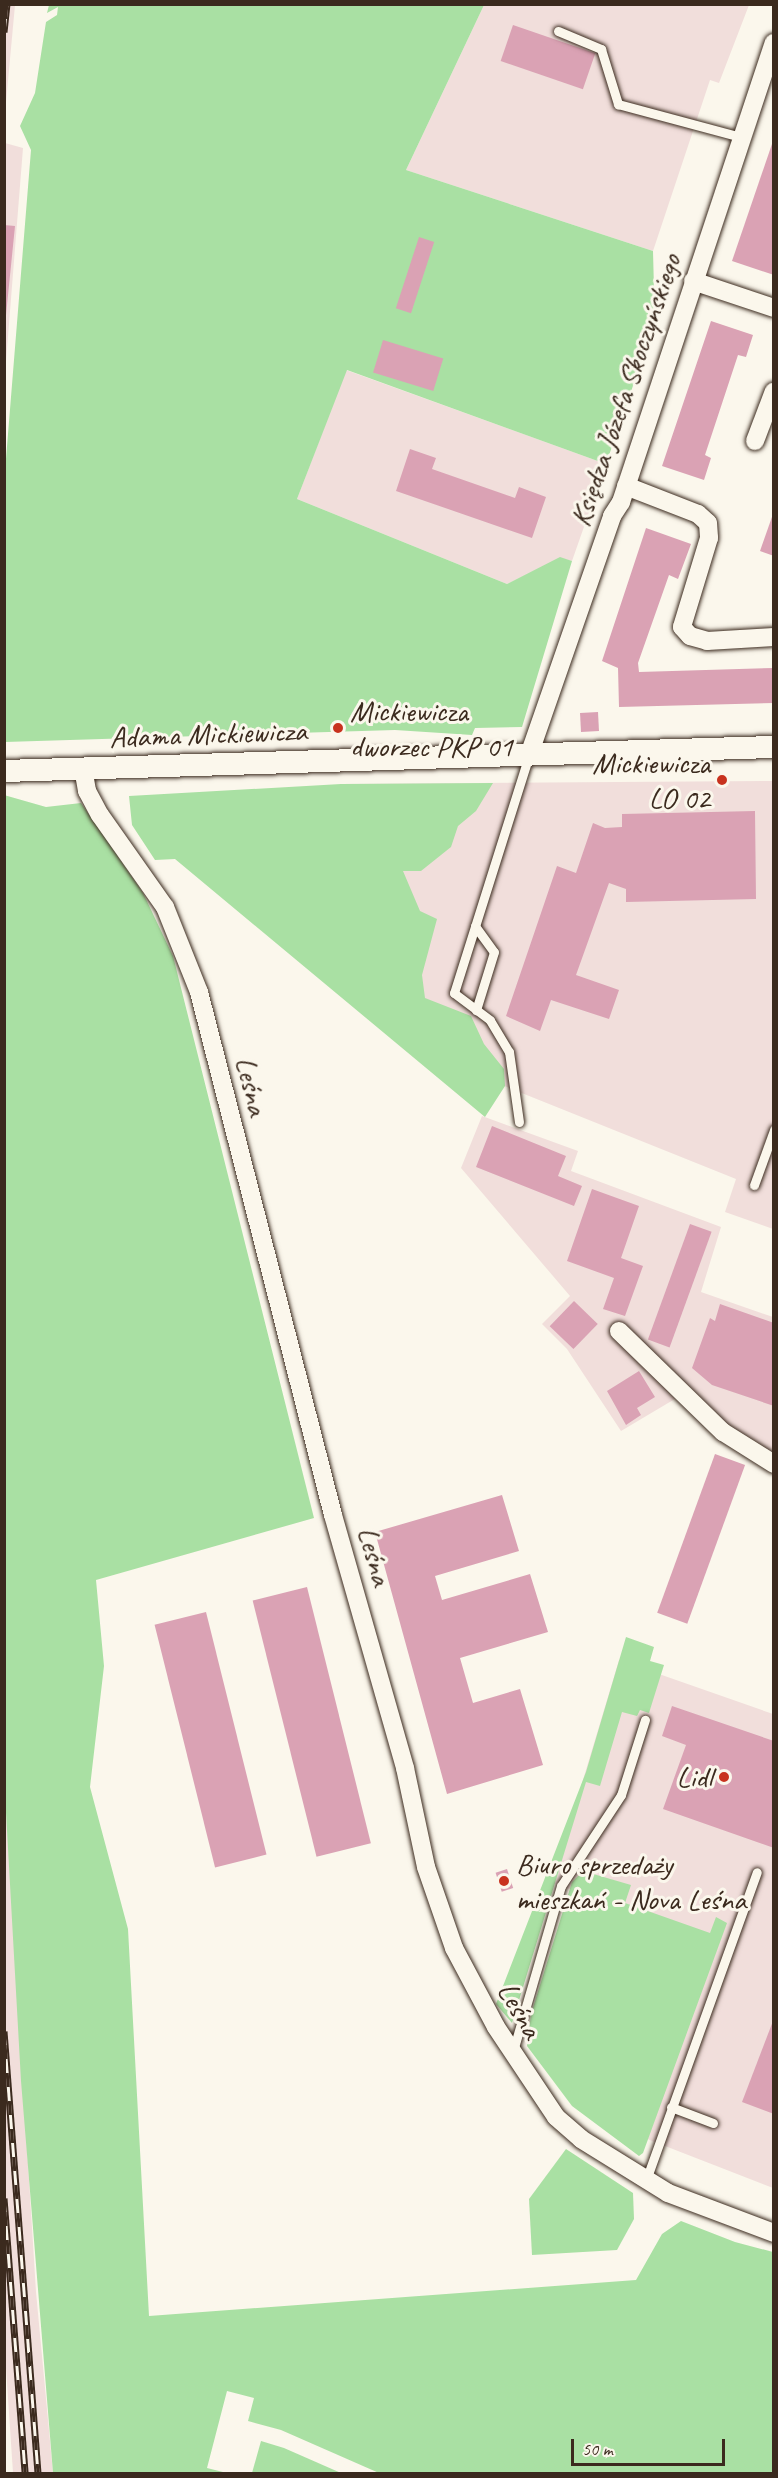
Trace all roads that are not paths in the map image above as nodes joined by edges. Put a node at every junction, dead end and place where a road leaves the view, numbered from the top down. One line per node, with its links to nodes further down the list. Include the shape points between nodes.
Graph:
1 (558, 31): 3 (lane, via 601,49 618,104)
2 (774, 43): 3 (street, Księdza Józefa Skoczyńskiego)
3 (741, 137): 4 (street, Księdza Józefa Skoczyńskiego)
4 (693, 281): 5 (street); 8 (street, Księdza Józefa Skoczyńskiego)
5 (774, 308)
6 (774, 391): 7 (street)
7 (755, 441)
8 (626, 486): 9 (street, via 698,514 708,523 709,538 682,627 690,636 707,641); 11 (street, Księdza Józefa Skoczyńskiego)
9 (774, 637)
10 (774, 747): 11 (street, Adama Mickiewicza)
11 (529, 755): 12 (street, Adama Mickiewicza); 14 (lane)
12 (83, 768): 13 (street, Adama Mickiewicza); 23 (street, Leśna, via 87,791 100,815 165,908 196,983 333,1515 405,1768 426,1867 454,1948)
13 (4, 771)
14 (475, 926): 15 (lane, via 494,952); 15 (lane, via 454,993)
15 (476, 1010): 16 (lane, via 490,1020 509,1052)
16 (519, 1122)
17 (774, 1130): 18 (lane)
18 (754, 1185)
19 (619, 1331): 20 (street, via 723,1432)
20 (774, 1464)
21 (645, 1720): 23 (lane, via 621,1795 561,1887)
22 (757, 1872): 24 (lane)
23 (512, 2053): 26 (street, Leśna, via 556,2117 581,2139)
24 (671, 2107): 25 (lane); 26 (lane)
25 (713, 2123)
26 (646, 2180): 27 (street, Leśna, via 683,2199)
27 (774, 2233)

